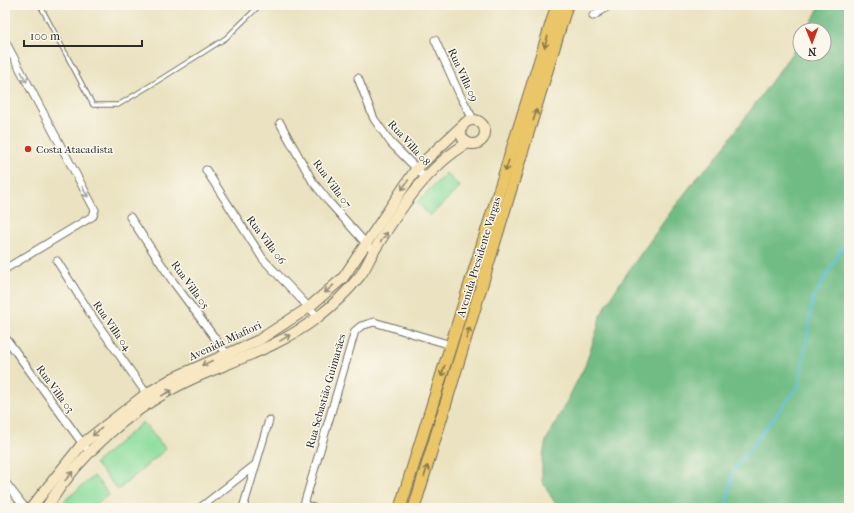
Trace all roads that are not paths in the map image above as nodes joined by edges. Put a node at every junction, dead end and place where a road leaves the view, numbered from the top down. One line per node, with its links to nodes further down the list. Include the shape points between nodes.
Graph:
1 (40, 5): 2 (lane, via 93,105 118,105 226,38)
2 (260, 5)
3 (557, 5): 17 (main road, Avenida Presidente Vargas, one-way to 17)
4 (567, 5): 19 (main road, Avenida Presidente Vargas, one-way to 4)
5 (610, 5): 6 (street)
6 (593, 16)
7 (435, 40): 10 (street, Rua Villa 09)
8 (5, 41): 22 (street, one-way to 22, via 95,210 93,216)
9 (358, 78): 14 (street, Rua Villa 08, via 374,119 391,143)
10 (473, 119): 12 (street); 13 (street, via 482,123 485,132 481,140)
11 (280, 123): 20 (street, Rua Villa 07, via 314,182)
12 (461, 127): 13 (street, via 461,136); 14 (street, Avenida Miafiori)
13 (468, 143): 16 (street, Avenida Miafiori, via 453,151)
14 (416, 169): 16 (street, Rua Villa 08); 20 (street, Avenida Miafiori, one-way to 20, via 374,230)
15 (206, 170): 23 (street, Rua Villa 06, via 263,258)
16 (426, 178): 20 (street, Avenida Miafiori, one-way to 16)
17 (492, 215): 19 (main road); 26 (main road, Avenida Presidente Vargas)
18 (130, 217): 27 (street, Rua Villa 05, via 174,283)
19 (503, 218): 43 (main road, Avenida Presidente Vargas, one-way to 19)
20 (370, 248): 23 (street, Avenida Miafiori, one-way to 23, via 343,278); 24 (street, Avenida Miafiori, via 360,277)
21 (57, 261): 29 (street, Rua Villa 04)
22 (5, 269)
23 (308, 308): 24 (street, Rua Villa 06); 27 (street, Avenida Miafiori, via 259,340)
24 (318, 317): 28 (street, Avenida Miafiori, one-way to 24, via 284,339)
25 (5, 337): 31 (street, Rua Villa 03)
26 (451, 345): 35 (street, Rua Sebastião Guimarães, via 374,322 355,331); 42 (main road, Avenida Presidente Vargas, one-way to 42)
27 (227, 353): 28 (street, Rua Villa 05); 29 (street, Avenida Miafiori, one-way to 29, via 175,377)
28 (234, 363): 29 (street, Avenida Miafiori, one-way to 28)
29 (149, 397): 31 (street, Avenida Miafiori, one-way to 31); 32 (street, Avenida Miafiori)
30 (269, 420): 33 (street)
31 (82, 444): 32 (street, Rua Villa 03); 37 (street, Avenida Miafiori)
32 (90, 452): 38 (street, Avenida Miafiori, one-way to 32)
33 (256, 465): 39 (street); 40 (street)
34 (5, 482): 36 (street)
35 (303, 506): 41 (street)
36 (25, 508)
37 (31, 508)
38 (46, 508)
39 (200, 508)
40 (243, 508)
41 (314, 508)
42 (400, 508)
43 (414, 508)

